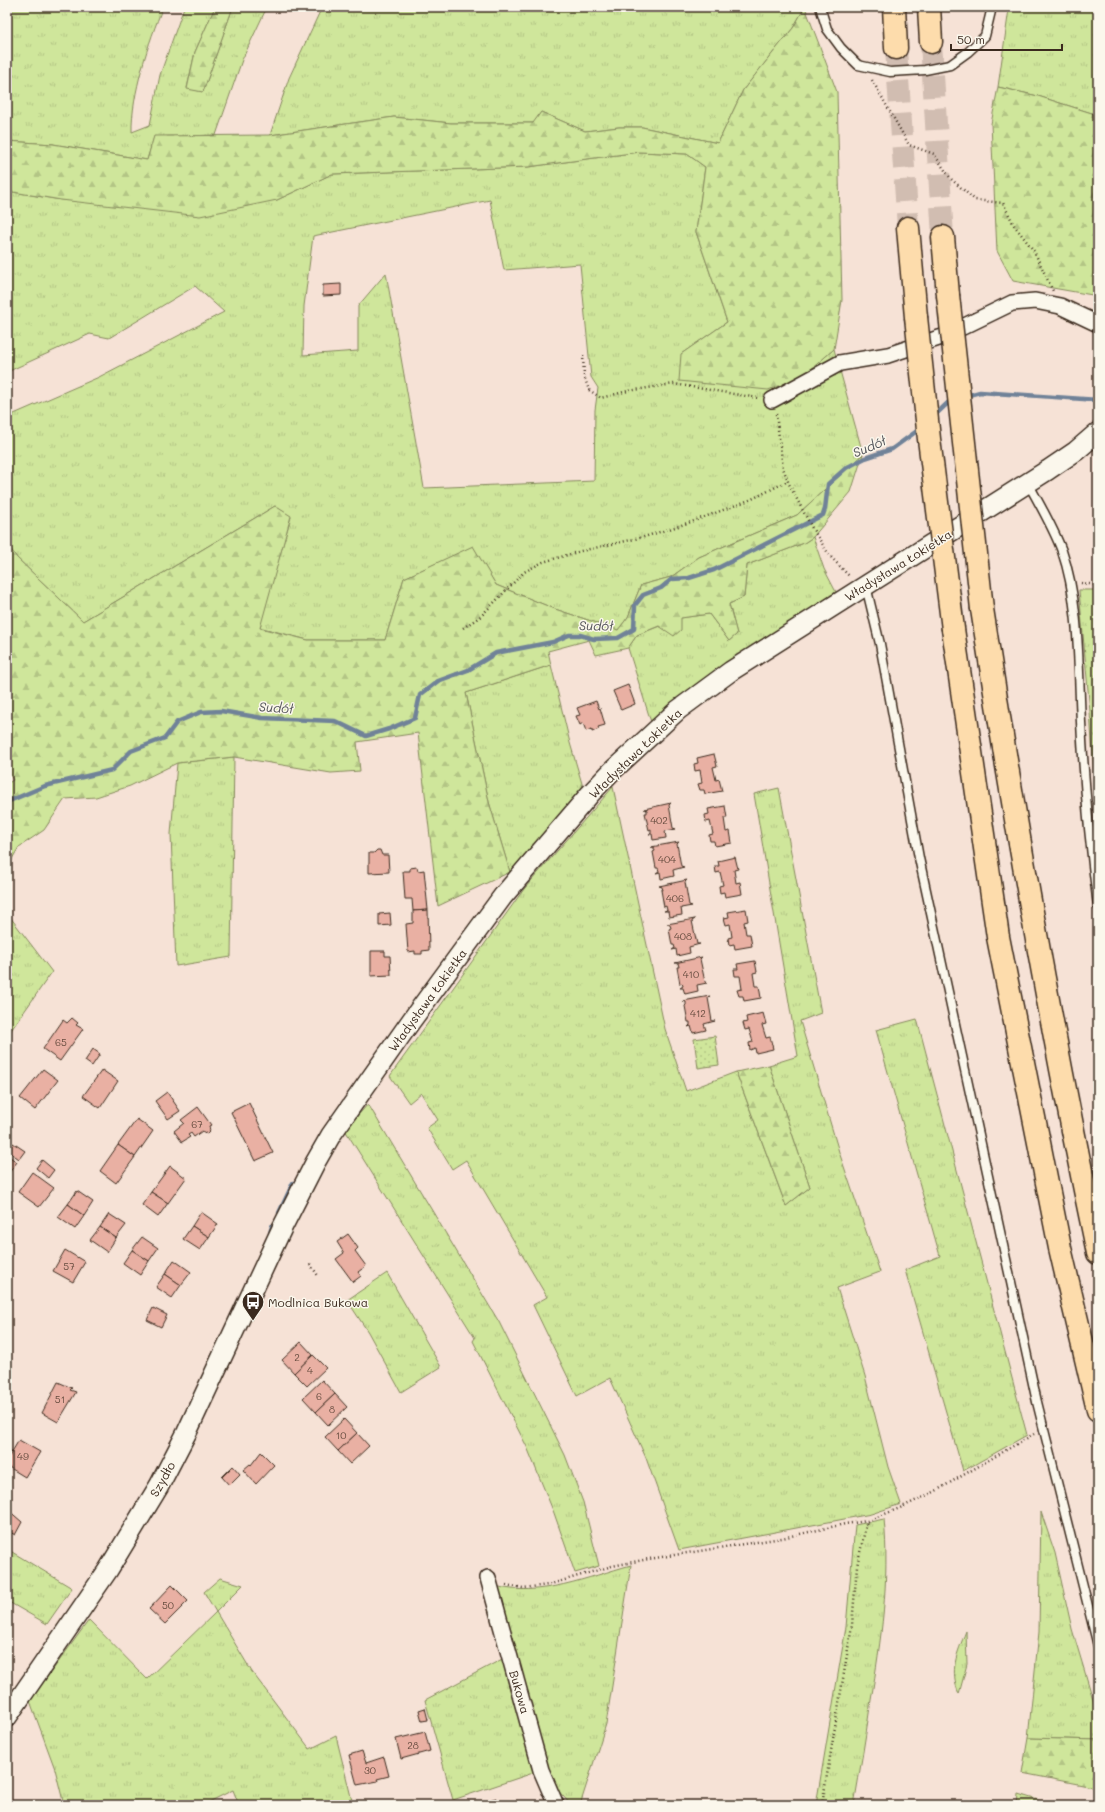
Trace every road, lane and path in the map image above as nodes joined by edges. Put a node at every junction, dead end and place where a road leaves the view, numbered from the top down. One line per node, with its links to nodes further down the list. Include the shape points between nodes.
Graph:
1 (820, 7): 7 (lane, via 827,29 841,48 858,65)
2 (894, 7): 6 (highway)
3 (929, 7): 5 (highway)
4 (992, 7): 7 (lane, via 984,36 968,52 950,64 925,70 890,72)
5 (931, 42)
6 (896, 48)
7 (866, 67): 10 (path, via 909,145 934,154 951,179 975,200 1003,203 1014,224 1034,251)
8 (908, 228): 26 (highway, bridge, via 930,454 998,937 1060,1248)
9 (943, 237): 23 (highway, bridge, via 982,609 1033,922)
10 (1060, 306): 11 (street); 13 (street, via 1035,301 1012,303 942,337 888,354 840,363)
11 (1098, 324)
12 (583, 355): 13 (path, via 584,376 589,390 601,398 674,384)
13 (772, 400): 15 (path, via 778,420 783,468)
14 (1098, 432): 16 (street, Władysława Łokietka, via 1076,451)
15 (788, 481): 19 (path, via 830,556); 20 (path, via 752,499 694,521 644,537 581,550 543,562 524,572 481,616)
16 (1028, 483): 17 (lane, via 1062,551); 19 (street, Władysława Łokietka)
17 (1069, 582): 18 (path); 21 (lane, via 1076,620 1089,838)
18 (1098, 585)
19 (863, 587): 22 (street, Władysława Łokietka, via 731,671 678,710 590,794 503,896 402,1034 331,1135); 27 (lane, via 880,644 919,858 1032,1379)
20 (463, 628)
21 (1098, 906)
22 (285, 1223): 31 (street, Szydło, via 159,1486 108,1570)
23 (1098, 1253)
24 (310, 1264): 25 (path)
25 (319, 1277)
26 (1098, 1410)
27 (1045, 1428): 28 (path, via 934,1492); 30 (lane)
28 (867, 1521): 29 (path, via 612,1566 548,1585 523,1588 508,1586); 33 (path, via 857,1566 852,1625)
29 (488, 1578): 32 (street, Bukowa, via 541,1770)
30 (1098, 1646)
31 (7, 1717)
32 (556, 1805)
33 (822, 1805)

